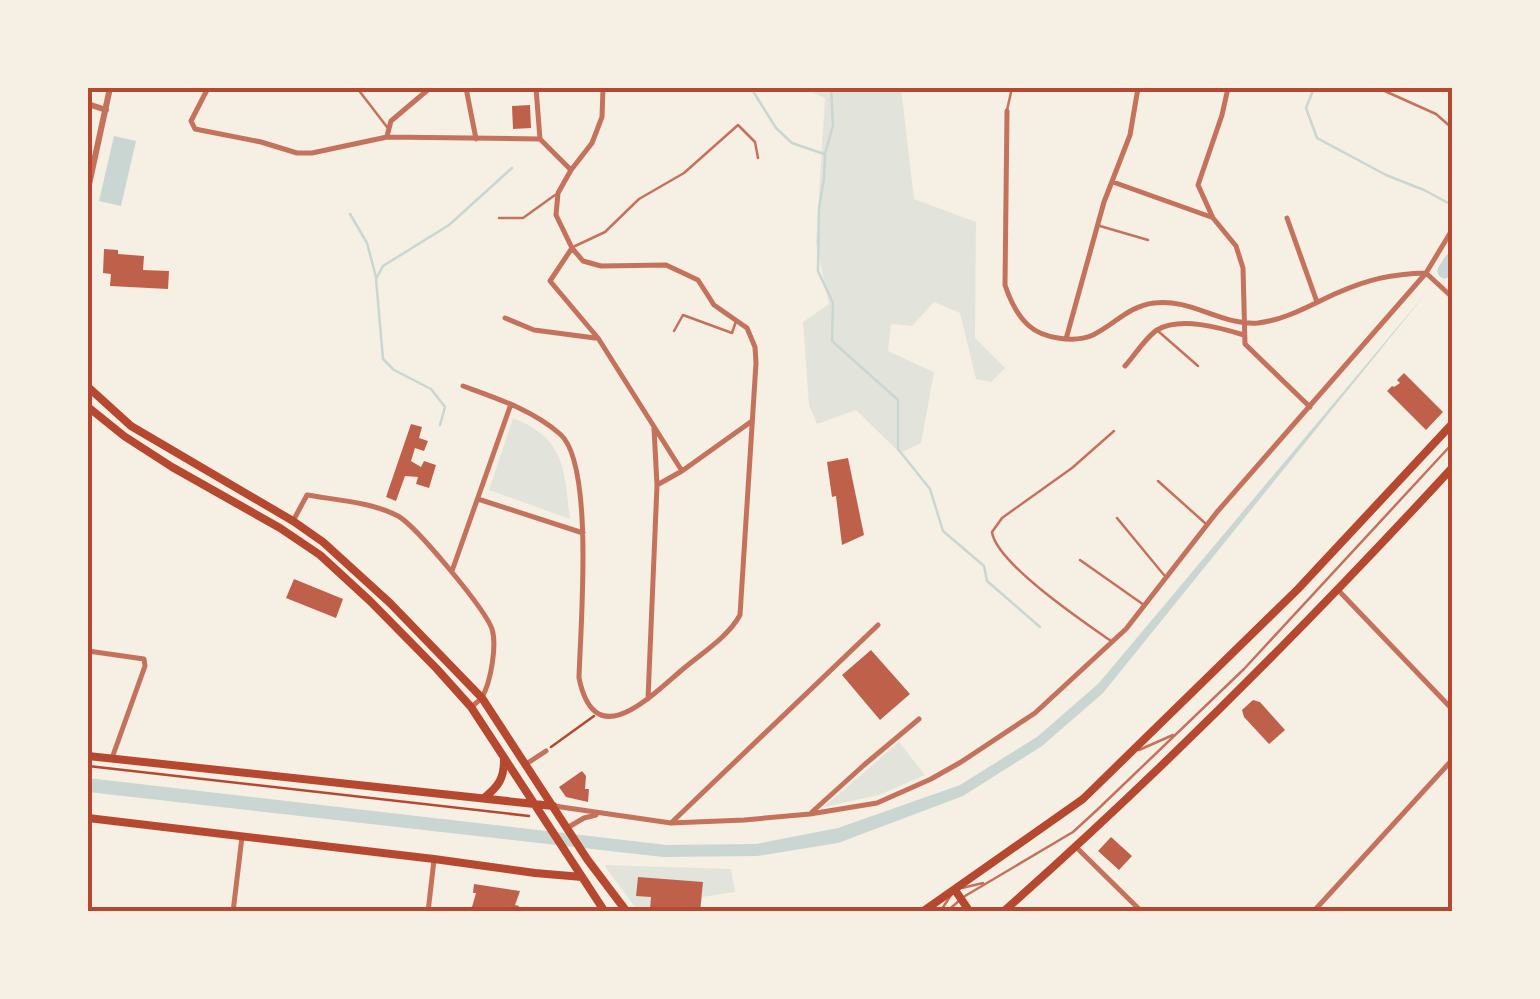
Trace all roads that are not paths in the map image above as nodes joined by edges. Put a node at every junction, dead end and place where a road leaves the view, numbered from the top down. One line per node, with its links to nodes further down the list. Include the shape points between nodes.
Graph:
1 (110, 88): 13 (street)
2 (208, 88): 17 (street, via 191,121 199,131 296,153)
3 (357, 88): 15 (lane)
4 (430, 88): 15 (street)
5 (466, 88): 19 (street)
6 (536, 88): 18 (street)
7 (603, 88): 21 (street, via 602,117)
8 (1012, 88): 14 (lane)
9 (1138, 88): 22 (street)
10 (1228, 88): 26 (street, via 1197,184)
11 (1378, 88): 16 (lane)
12 (88, 104): 13 (street)
13 (106, 110): 23 (street)
14 (1007, 110): 42 (street, via 1005,286 1029,326)
15 (388, 128): 17 (street)
16 (1452, 128)
17 (387, 137): 19 (street)
18 (540, 139): 19 (street); 21 (street)
19 (476, 140)
20 (758, 158): 31 (lane, via 756,142 738,125 605,232)
21 (572, 170): 24 (street)
22 (1112, 181): 26 (street); 28 (street)
23 (88, 189)
24 (558, 193): 25 (lane, via 524,218); 31 (street, via 556,215)
25 (499, 218)
26 (1214, 218): 37 (street, via 1243,268)
27 (1288, 218): 34 (street)
28 (1098, 226): 30 (lane); 42 (street)
29 (1452, 230): 32 (street)
30 (1148, 240)
31 (572, 248): 36 (street, via 583,261 601,266 681,270 698,280 714,306); 41 (street, via 550,281)
32 (1426, 274): 33 (street); 34 (street, via 1391,274); 49 (street)
33 (1452, 297)
34 (1317, 302): 37 (street, via 1275,320)
35 (505, 318): 41 (street, via 534,330)
36 (737, 319): 39 (lane, via 732,334 683,315); 50 (street, via 754,347)
37 (1243, 324): 40 (street); 42 (street, via 1177,302 1151,303 1090,337)
38 (1157, 330): 40 (street, via 1196,323); 43 (street); 44 (lane)
39 (674, 331)
40 (1244, 335): 49 (street, via 1249,349)
41 (598, 338): 52 (street)
42 (1066, 339)
43 (1125, 366)
44 (1198, 366)
45 (463, 386): 47 (street)
46 (88, 387): 61 (main road, via 131,426)
47 (511, 404): 59 (street); 63 (street, via 567,442)
48 (88, 407): 74 (main road, via 320,555)
49 (1310, 407): 62 (street)
50 (752, 421): 56 (street); 73 (street, via 740,615)
51 (1452, 424): 79 (main road, via 1298,589)
52 (654, 428): 56 (street); 58 (street)
53 (1114, 431): 70 (lane, via 992,532 1018,568)
54 (1452, 444): 77 (lane, via 1244,669)
55 (1452, 468): 67 (main road)
56 (682, 470): 58 (street)
57 (1158, 481): 62 (lane)
58 (658, 485): 73 (street)
59 (478, 498): 63 (street); 65 (street)
60 (1118, 518): 66 (lane)
61 (293, 521): 65 (street, via 307,495 376,508 413,527); 72 (main road, via 390,603)
62 (1207, 524): 66 (street)
63 (583, 533): 73 (street, via 582,696 607,717 624,715)
64 (1080, 560): 68 (lane)
65 (452, 573): 72 (street, via 491,625 495,644)
66 (1166, 577): 68 (street)
67 (1339, 590): 75 (street); 92 (main road)
68 (1144, 605): 70 (street)
69 (878, 625): 93 (street)
70 (1112, 642): 90 (street, via 1035,713 961,762 877,802)
71 (88, 651): 82 (street, via 144,659)
72 (482, 698): 74 (street); 84 (main road)
73 (648, 699)
74 (471, 707): 80 (main road)
75 (1452, 709)
76 (919, 719): 90 (street)
77 (1174, 734): 79 (lane); 88 (lane)
78 (546, 751): 84 (street)
79 (1128, 754): 100 (main road, via 1083,799)
80 (504, 755): 85 (main road, via 498,787); 86 (main road)
81 (88, 756): 82 (main road)
82 (112, 758): 85 (main road)
83 (1452, 760): 111 (street)
84 (526, 764): 87 (main road)
85 (483, 799): 86 (main road)
86 (536, 806): 87 (main road); 98 (main road)
87 (552, 806): 89 (street); 94 (main road)
88 (1097, 810): 92 (lane); 99 (lane)
89 (599, 814): 93 (street); 94 (street)
90 (810, 814): 93 (street)
91 (88, 818): 95 (main road)
92 (1106, 820): 96 (main road)
93 (671, 823)
94 (569, 830): 105 (main road)
95 (242, 837): 97 (main road); 102 (street)
96 (1076, 847): 109 (main road); 110 (street)
97 (434, 859): 98 (main road); 103 (street)
98 (582, 877): 104 (main road)
99 (989, 882): 100 (lane); 101 (lane)
100 (955, 890): 101 (main road); 106 (main road); 107 (lane)
101 (963, 898): 107 (lane); 108 (main road)
102 (233, 912)
103 (428, 912)
104 (605, 912)
105 (627, 912)
106 (922, 912)
107 (943, 912)
108 (970, 912)
109 (1003, 912)
110 (1142, 912)
111 (1313, 912)

